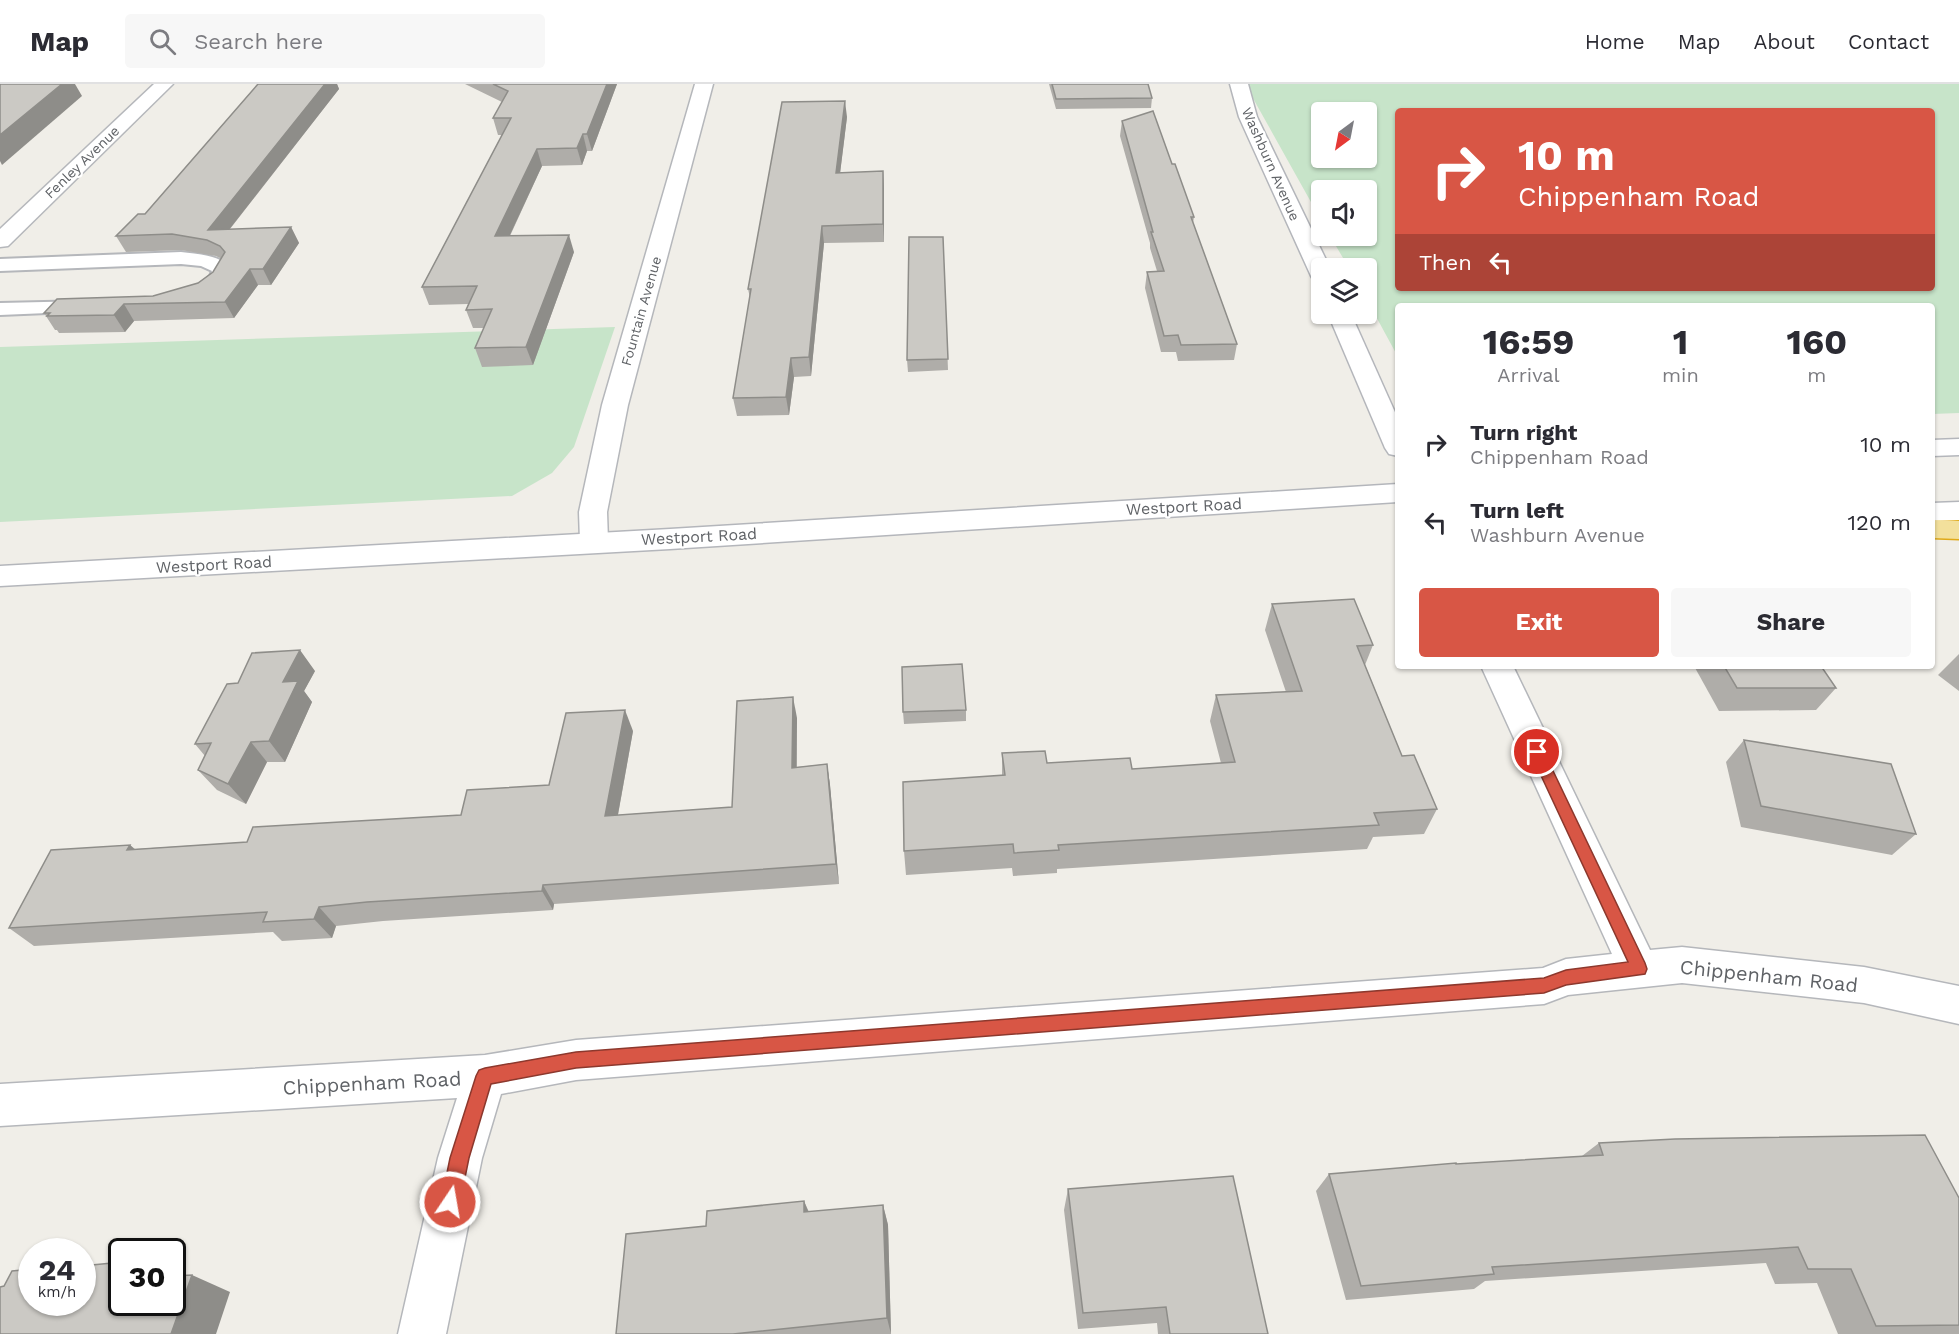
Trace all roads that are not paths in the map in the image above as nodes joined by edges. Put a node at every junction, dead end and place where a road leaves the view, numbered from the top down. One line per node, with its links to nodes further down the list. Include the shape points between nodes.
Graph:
1 (164, 84): 4 (street, Fenley Avenue)
2 (704, 84): 19 (street, Fountain Avenue, via 615,405 593,512)
3 (1239, 84): 5 (street, Washburn Avenue, via 1248,117)
4 (0, 241)
5 (1314, 258)
6 (0, 265): 7 (lane, via 181,258 206,261 222,269 219,279)
7 (188, 297)
8 (102, 307): 9 (lane)
9 (0, 309)
10 (1343, 324): 11 (street)
11 (1395, 441)
12 (1959, 447): 13 (street)
13 (1935, 448)
14 (1395, 493): 19 (street, Westport Road)
15 (1959, 511): 16 (street)
16 (1935, 512)
17 (1935, 529): 18 (highway)
18 (1959, 530)
19 (594, 541): 20 (street, Westport Road)
20 (0, 576)
21 (1498, 669): 22 (street)
22 (1639, 969): 23 (street, Chippenham Road, via 1682,965 1853,984); 24 (street, Chippenham Road, via 1566,977 1544,986 576,1060)
23 (1959, 1005)
24 (485, 1076): 25 (street, Chippenham Road); 26 (street, via 459,1158)
25 (0, 1105)
26 (422, 1334)

